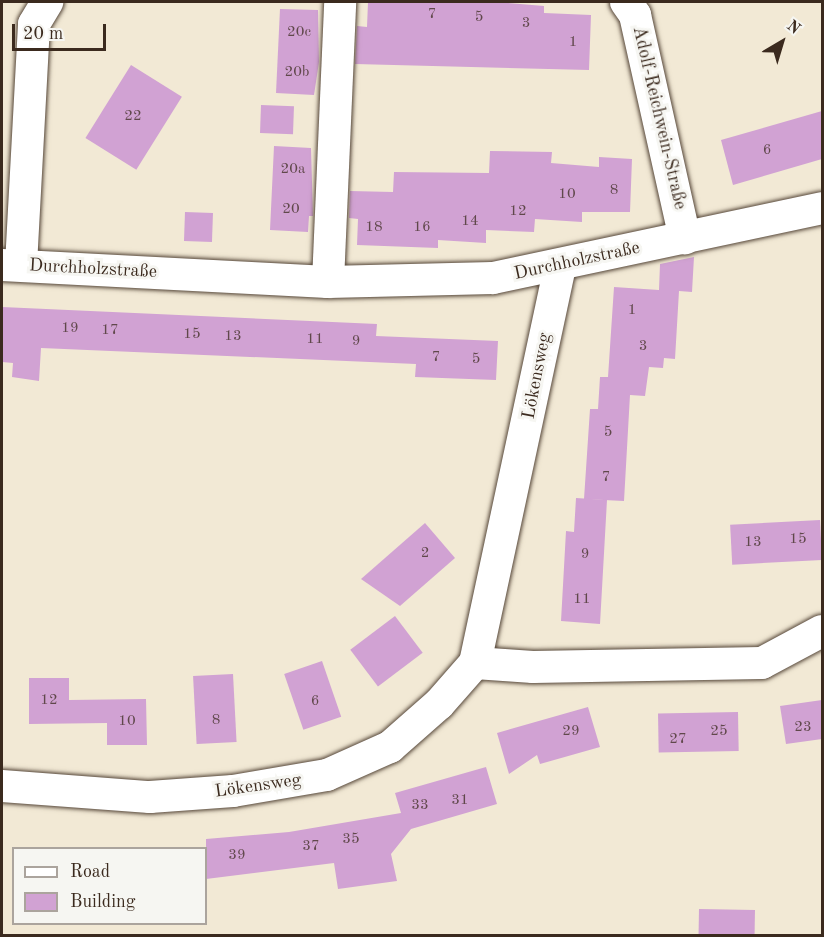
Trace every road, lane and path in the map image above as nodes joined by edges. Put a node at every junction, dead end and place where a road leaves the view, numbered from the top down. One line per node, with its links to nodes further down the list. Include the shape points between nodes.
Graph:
1 (47, 2): 6 (street, via 34,24)
2 (340, 2): 8 (street)
3 (626, 2): 5 (street, Adolf-Reichwein-Straße, via 635,15)
4 (822, 208): 5 (street, Durchholzstraße)
5 (686, 238): 7 (street, Durchholzstraße)
6 (11, 265): 8 (street, Durchholzstraße)
7 (560, 265): 8 (street, Durchholzstraße, via 493,278); 10 (street, Lökensweg, via 500,561)
8 (327, 282)
9 (822, 632): 10 (street, via 762,663 533,667)
10 (475, 663): 11 (street, Lökensweg, via 439,704 390,747 327,775 233,791 150,797)
11 (2, 786)

